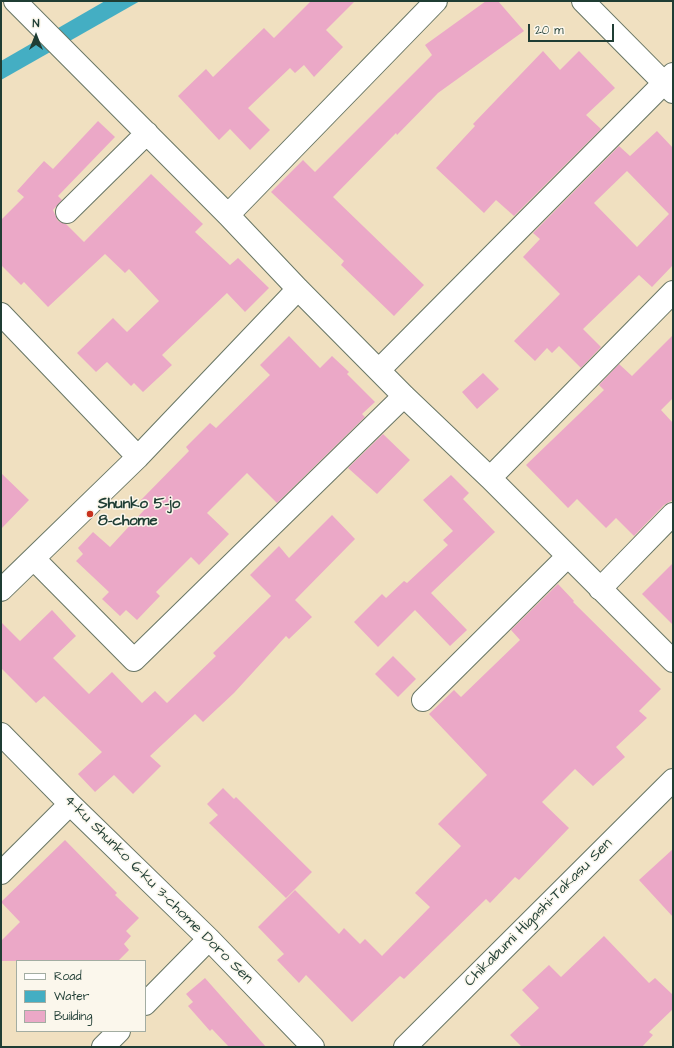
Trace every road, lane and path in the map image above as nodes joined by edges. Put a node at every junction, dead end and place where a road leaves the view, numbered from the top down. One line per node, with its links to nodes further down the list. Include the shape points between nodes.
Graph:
1 (15, 1): 5 (street)
2 (436, 1): 7 (street)
3 (583, 1): 4 (street)
4 (670, 83): 11 (street)
5 (147, 133): 6 (street); 7 (street)
6 (67, 212)
7 (228, 215): 8 (street)
8 (298, 289): 11 (street); 13 (street)
9 (673, 292): 14 (street)
10 (1, 314): 13 (street)
11 (379, 370): 12 (street)
12 (404, 396): 14 (street); 17 (street, via 134,660)
13 (138, 457): 17 (street)
14 (490, 478): 16 (street)
15 (673, 514): 18 (street)
16 (568, 556): 18 (street); 21 (street)
17 (34, 559): 19 (street)
18 (600, 589): 20 (street)
19 (1, 590)
20 (673, 661)
21 (423, 700)
22 (1, 734): 24 (street, 4-ku Shunko 6-ku 3-chome Doro Sen)
23 (673, 780): 31 (street, Chikabumi Higashi-Takasu Sen)
24 (70, 804): 25 (street); 26 (street, 4-ku Shunko 6-ku 3-chome Doro Sen)
25 (1, 873)
26 (210, 939): 27 (street); 30 (street, 4-ku Shunko 6-ku 3-chome Doro Sen)
27 (146, 1003)
28 (118, 1032): 29 (street)
29 (103, 1047)
30 (314, 1047)
31 (405, 1047)

